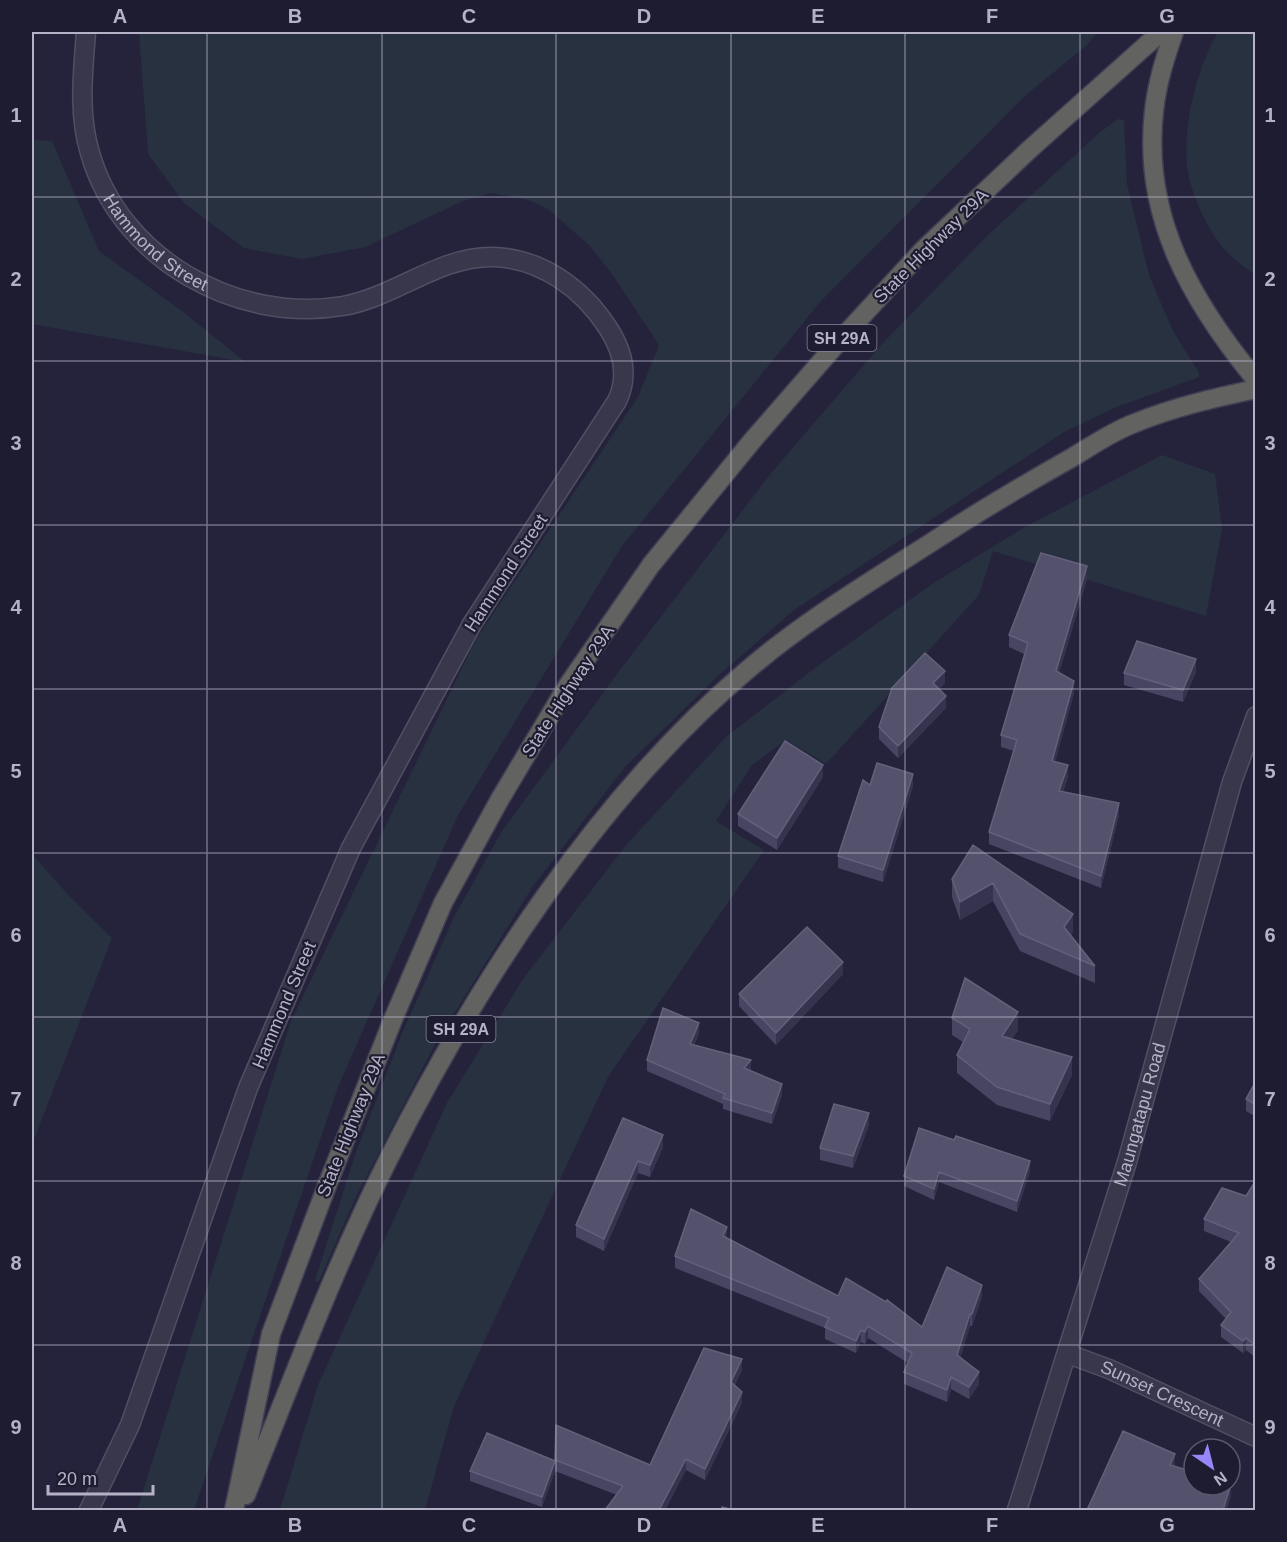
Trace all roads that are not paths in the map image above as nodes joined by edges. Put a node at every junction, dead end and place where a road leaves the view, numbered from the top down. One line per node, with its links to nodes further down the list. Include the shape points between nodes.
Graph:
1 (86, 32): 9 (street, Hammond Street, via 84,122 95,171 121,217 156,254 180,272 239,299 291,309 321,309 373,298 453,264 484,258 518,260 551,273 596,309 622,356 624,380 617,401 472,624 351,848 248,1088 130,1425)
2 (1161, 32): 10 (highway, State Highway 29A / SH 29A, via 923,250 840,340 651,565 568,685 443,903 390,1028 272,1334)
3 (1174, 32): 4 (highway, via 1154,112 1155,181 1162,215 1172,249 1197,299)
4 (1256, 380)
5 (1256, 389): 11 (highway, SH 29A, via 1198,401 1130,424 994,502 802,626 687,725 624,794 556,882 492,976 389,1157 332,1284)
6 (1256, 716): 7 (street, Maungatapu Road, via 1232,782 1127,1162)
7 (1068, 1354): 8 (street, Sunset Crescent); 12 (street, Maungatapu Road)
8 (1256, 1437)
9 (89, 1510)
10 (234, 1510)
11 (240, 1510)
12 (1017, 1510)

